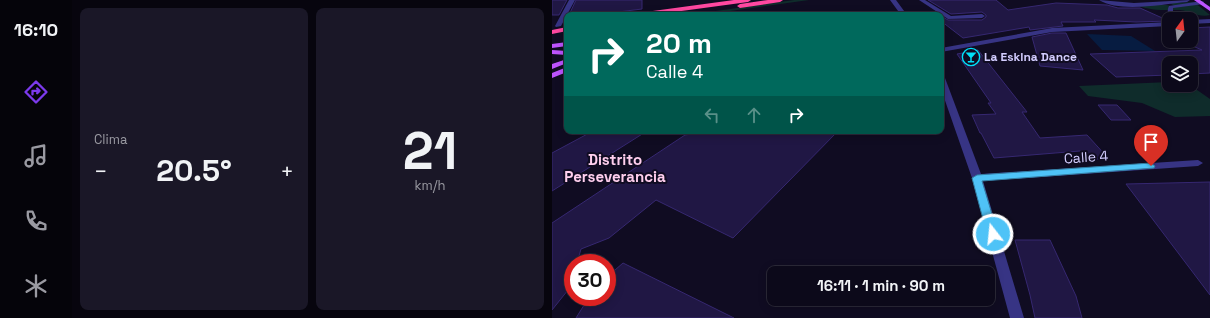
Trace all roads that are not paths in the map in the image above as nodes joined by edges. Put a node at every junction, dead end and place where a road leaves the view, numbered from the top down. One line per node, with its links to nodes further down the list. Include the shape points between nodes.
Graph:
1 (572, 0): 11 (street)
2 (748, 0): 12 (highway)
3 (780, 0): 13 (highway)
4 (893, 0): 14 (street)
5 (922, 0): 15 (street)
6 (1102, 0): 7 (street, via 1139,4)
7 (1187, 0)
8 (1199, 2): 9 (main road); 16 (street, via 1171,7)
9 (1209, 7)
10 (564, 12): 23 (street)
11 (564, 12)
12 (660, 12)
13 (694, 12)
14 (902, 12)
15 (941, 12)
16 (1170, 12)
17 (944, 14): 18 (street, via 950,18)
18 (982, 16)
19 (1162, 21): 27 (street, via 1052,30)
20 (1210, 21): 21 (street)
21 (1198, 22)
22 (564, 26): 23 (highway)
23 (554, 28): 24 (highway)
24 (564, 29)
25 (564, 44): 26 (main road)
26 (552, 46)
27 (944, 49)
28 (552, 52): 29 (main road)
29 (564, 52)
30 (564, 62): 31 (main road)
31 (552, 67)
32 (564, 70): 33 (main road)
33 (552, 76)
34 (944, 86): 36 (street)
35 (1198, 163): 36 (street, Calle 4)
36 (977, 178): 37 (street)
37 (1017, 318)

